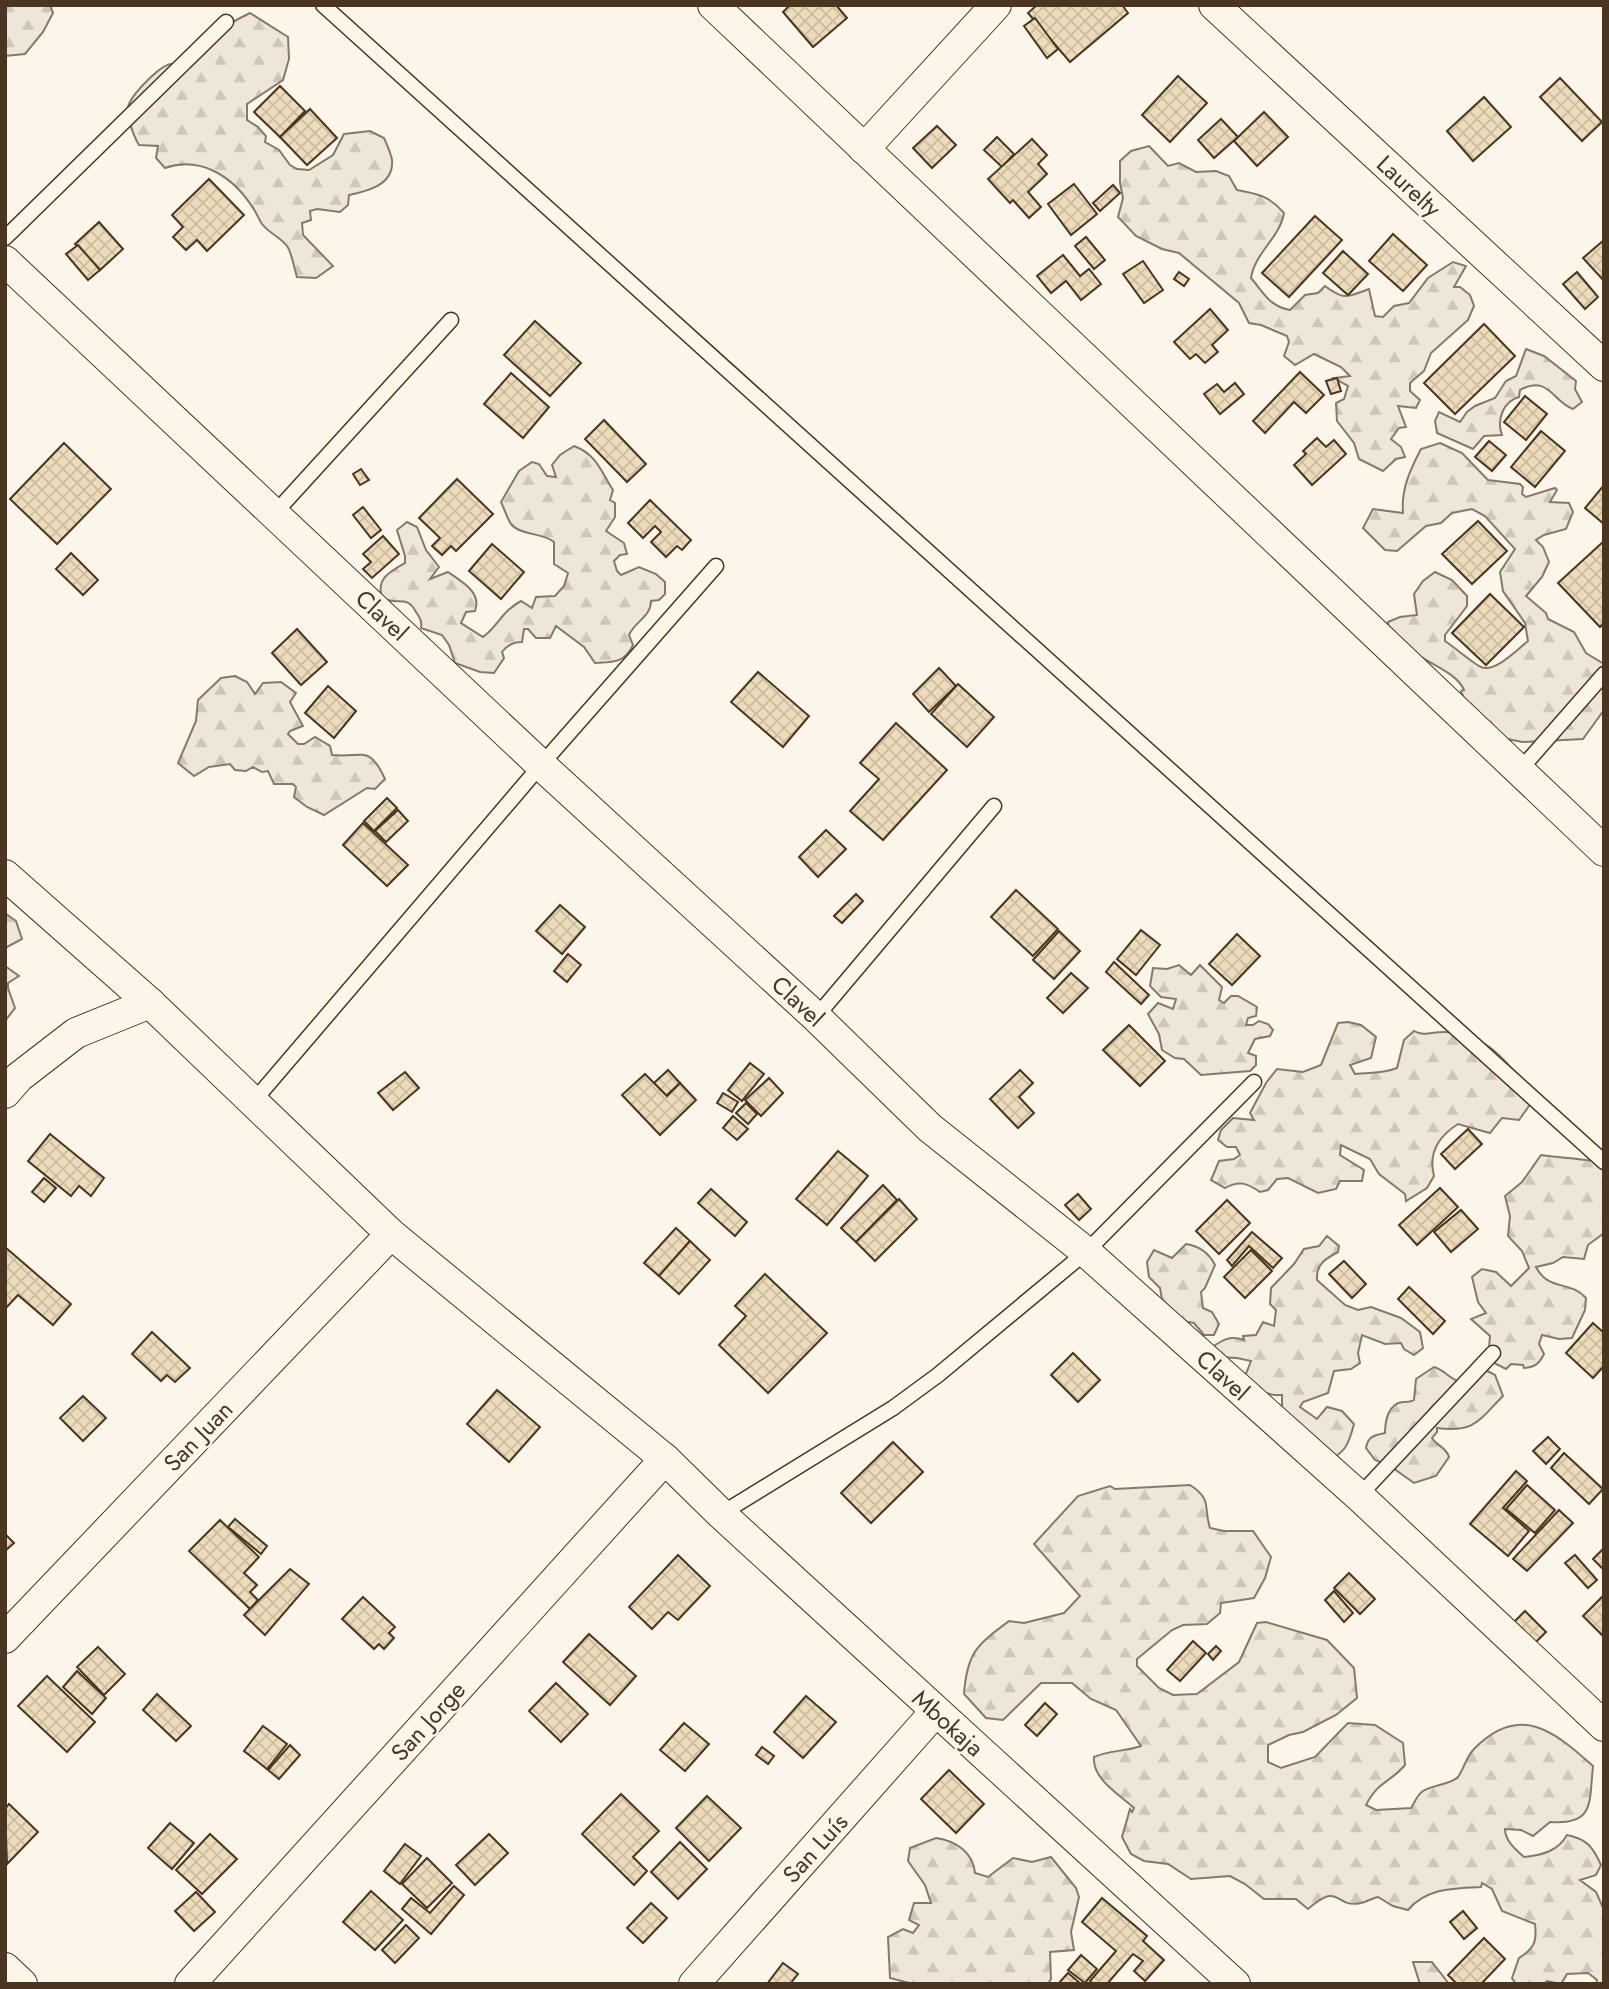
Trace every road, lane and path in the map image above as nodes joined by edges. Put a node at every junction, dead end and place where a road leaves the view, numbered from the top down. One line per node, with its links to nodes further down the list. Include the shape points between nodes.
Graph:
1 (323, 5): 24 (lane)
2 (713, 5): 6 (street)
3 (996, 5): 6 (street)
4 (1214, 5): 10 (street, Laurelty)
5 (226, 22): 7 (lane)
6 (864, 149): 15 (street)
7 (5, 238)
8 (5, 261): 11 (street, Clavel)
9 (451, 320): 11 (lane)
10 (1604, 366)
11 (274, 514): 14 (street, Clavel)
12 (716, 566): 14 (lane)
13 (1604, 674): 15 (lane)
14 (541, 765): 20 (street, Clavel); 23 (lane)
15 (1519, 771): 17 (street)
16 (994, 806): 20 (lane)
17 (1604, 850)
18 (5, 875): 19 (street, Mbokaja)
19 (150, 1003): 22 (street, via 76,1032); 23 (street, Mbokaja)
20 (816, 1017): 26 (street, Clavel, via 930,1128)
21 (1254, 1082): 26 (lane)
22 (5, 1093)
23 (253, 1102): 25 (street, Mbokaja)
24 (1604, 1162)
25 (391, 1234): 28 (street, Mbokaja); 31 (street, San Juan)
26 (1086, 1252): 29 (street, Clavel); 30 (lane, via 938,1375)
27 (1493, 1353): 29 (lane)
28 (665, 1459): 30 (street, Mbokaja); 36 (street, San Jorge)
29 (1359, 1496): 33 (street, Clavel)
30 (721, 1514): 32 (street, Mbokaja)
31 (5, 1638)
32 (935, 1712): 37 (street, San Luís); 38 (street, Mbokaja)
33 (1604, 1726)
34 (5, 1968): 35 (street)
35 (22, 1984)
36 (190, 1984)
37 (694, 1984)
38 (1235, 1984)

